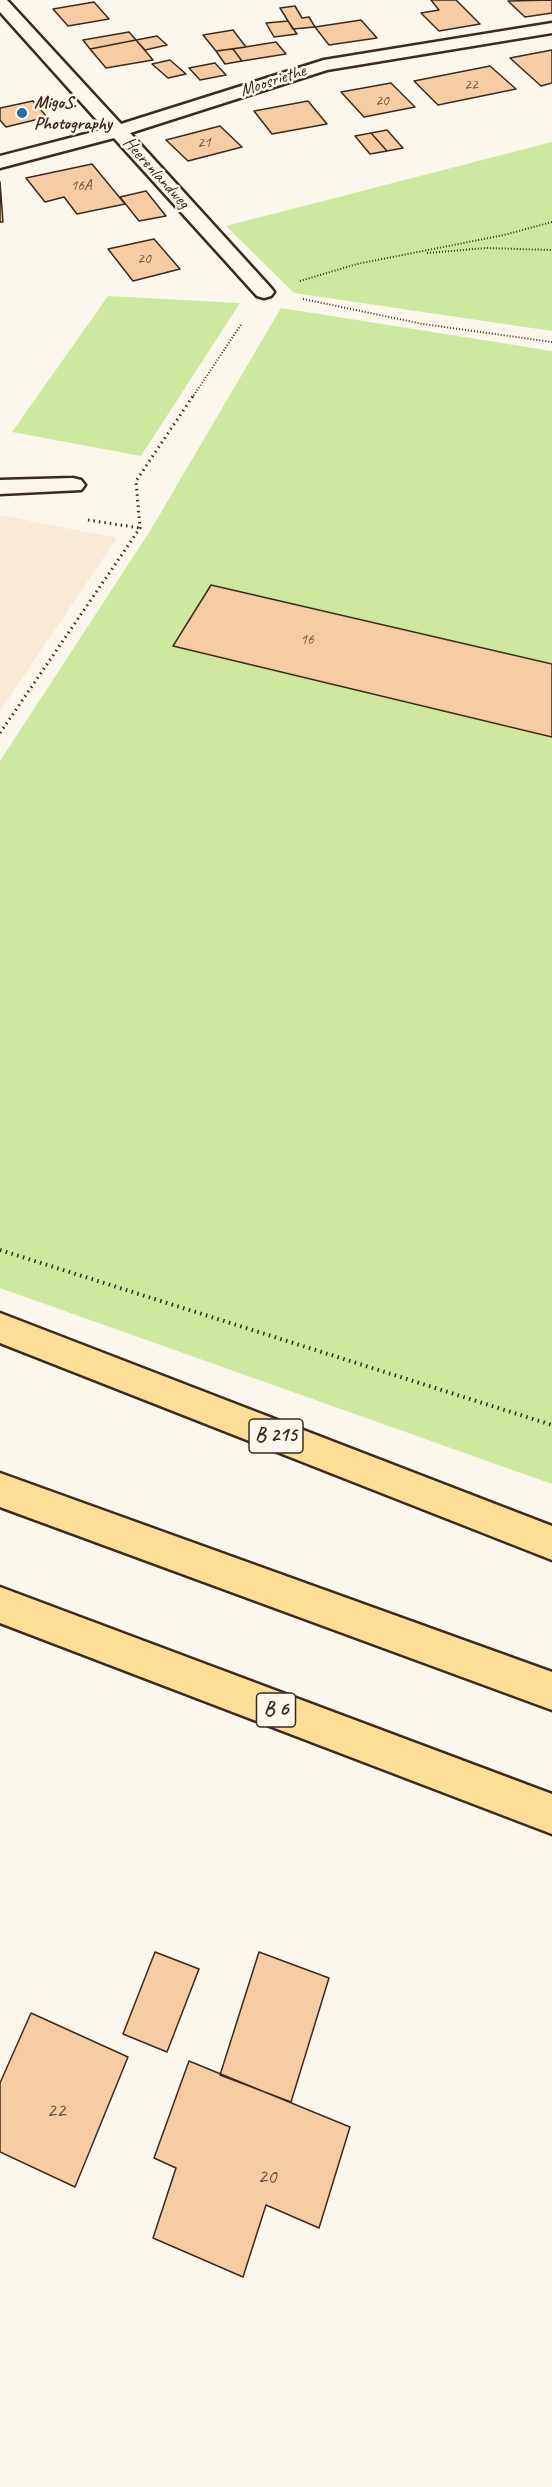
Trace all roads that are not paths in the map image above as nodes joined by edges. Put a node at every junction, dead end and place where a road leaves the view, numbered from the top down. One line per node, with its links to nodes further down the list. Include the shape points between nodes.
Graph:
1 (0, 2): 3 (street, Heerenlandweg)
2 (552, 28): 3 (street, Moosriethe, via 324,65)
3 (118, 130): 4 (street, Moosriethe); 5 (street, Heerenlandweg)
4 (0, 162)
5 (264, 292)
6 (73, 485): 7 (street)
7 (0, 487)
8 (0, 1328): 10 (main road, B 215)
9 (0, 1490): 12 (main road)
10 (552, 1543)
11 (0, 1605): 13 (main road, B 6)
12 (552, 1691)
13 (552, 1814)

